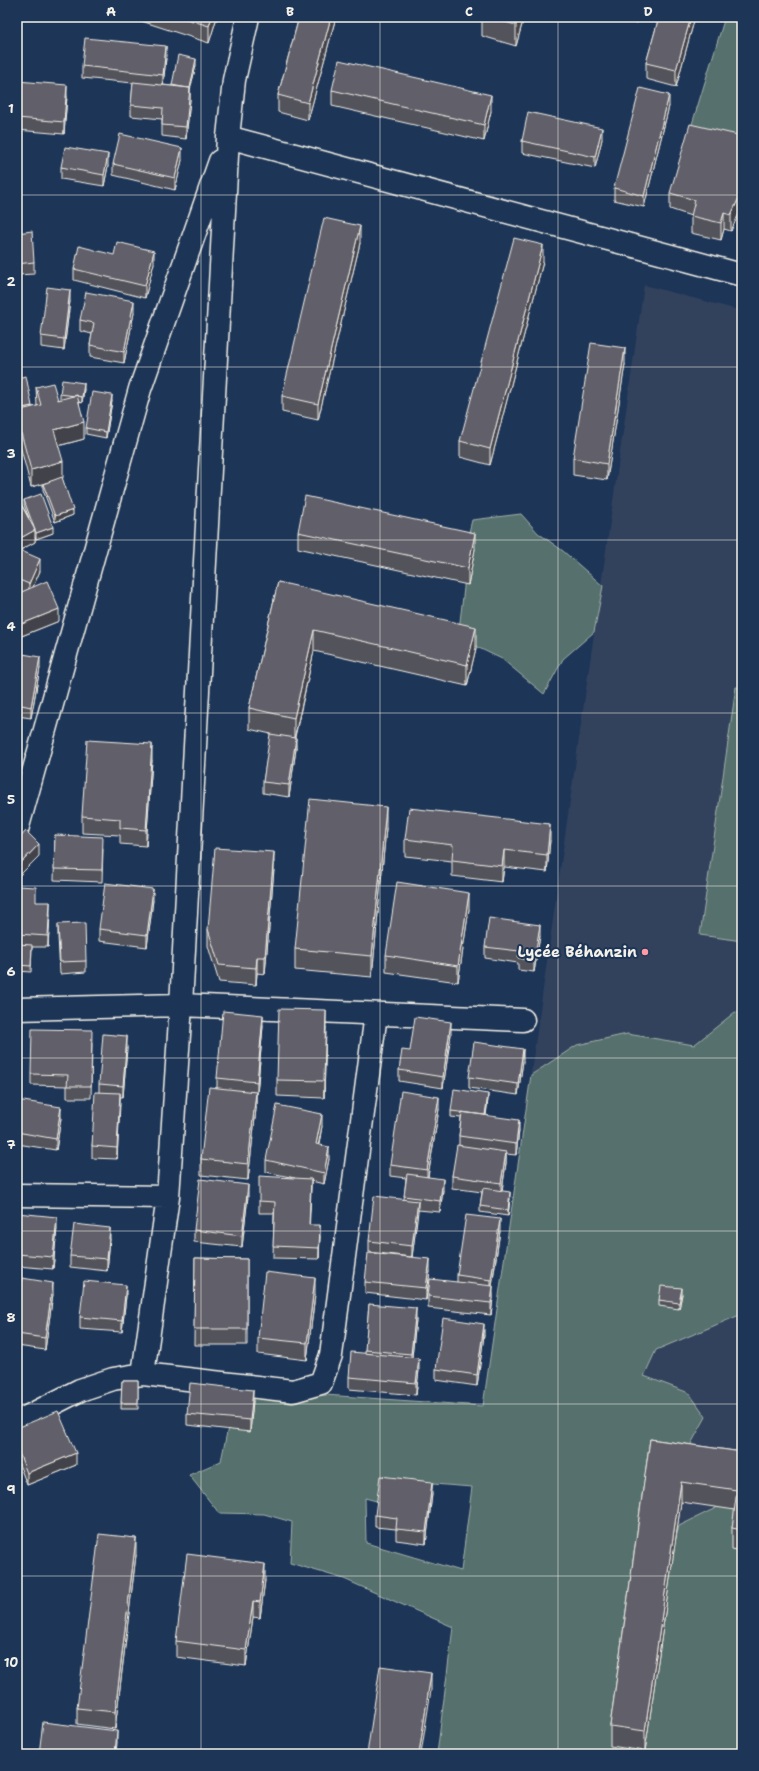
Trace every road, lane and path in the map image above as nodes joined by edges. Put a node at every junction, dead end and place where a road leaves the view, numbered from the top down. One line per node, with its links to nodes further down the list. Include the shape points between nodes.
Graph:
1 (248, 17): 2 (street, via 234,80)
2 (228, 137): 3 (street); 4 (street, via 140,389); 5 (street)
3 (742, 275)
4 (17, 830)
5 (181, 1005): 6 (street); 7 (street); 10 (street)
6 (17, 1009)
7 (376, 1014): 8 (street); 11 (street, via 331,1354 321,1383 293,1390)
8 (523, 1020)
9 (17, 1195): 10 (street)
10 (168, 1197): 11 (street)
11 (142, 1374): 12 (street, via 113,1379 80,1390)
12 (17, 1422)

